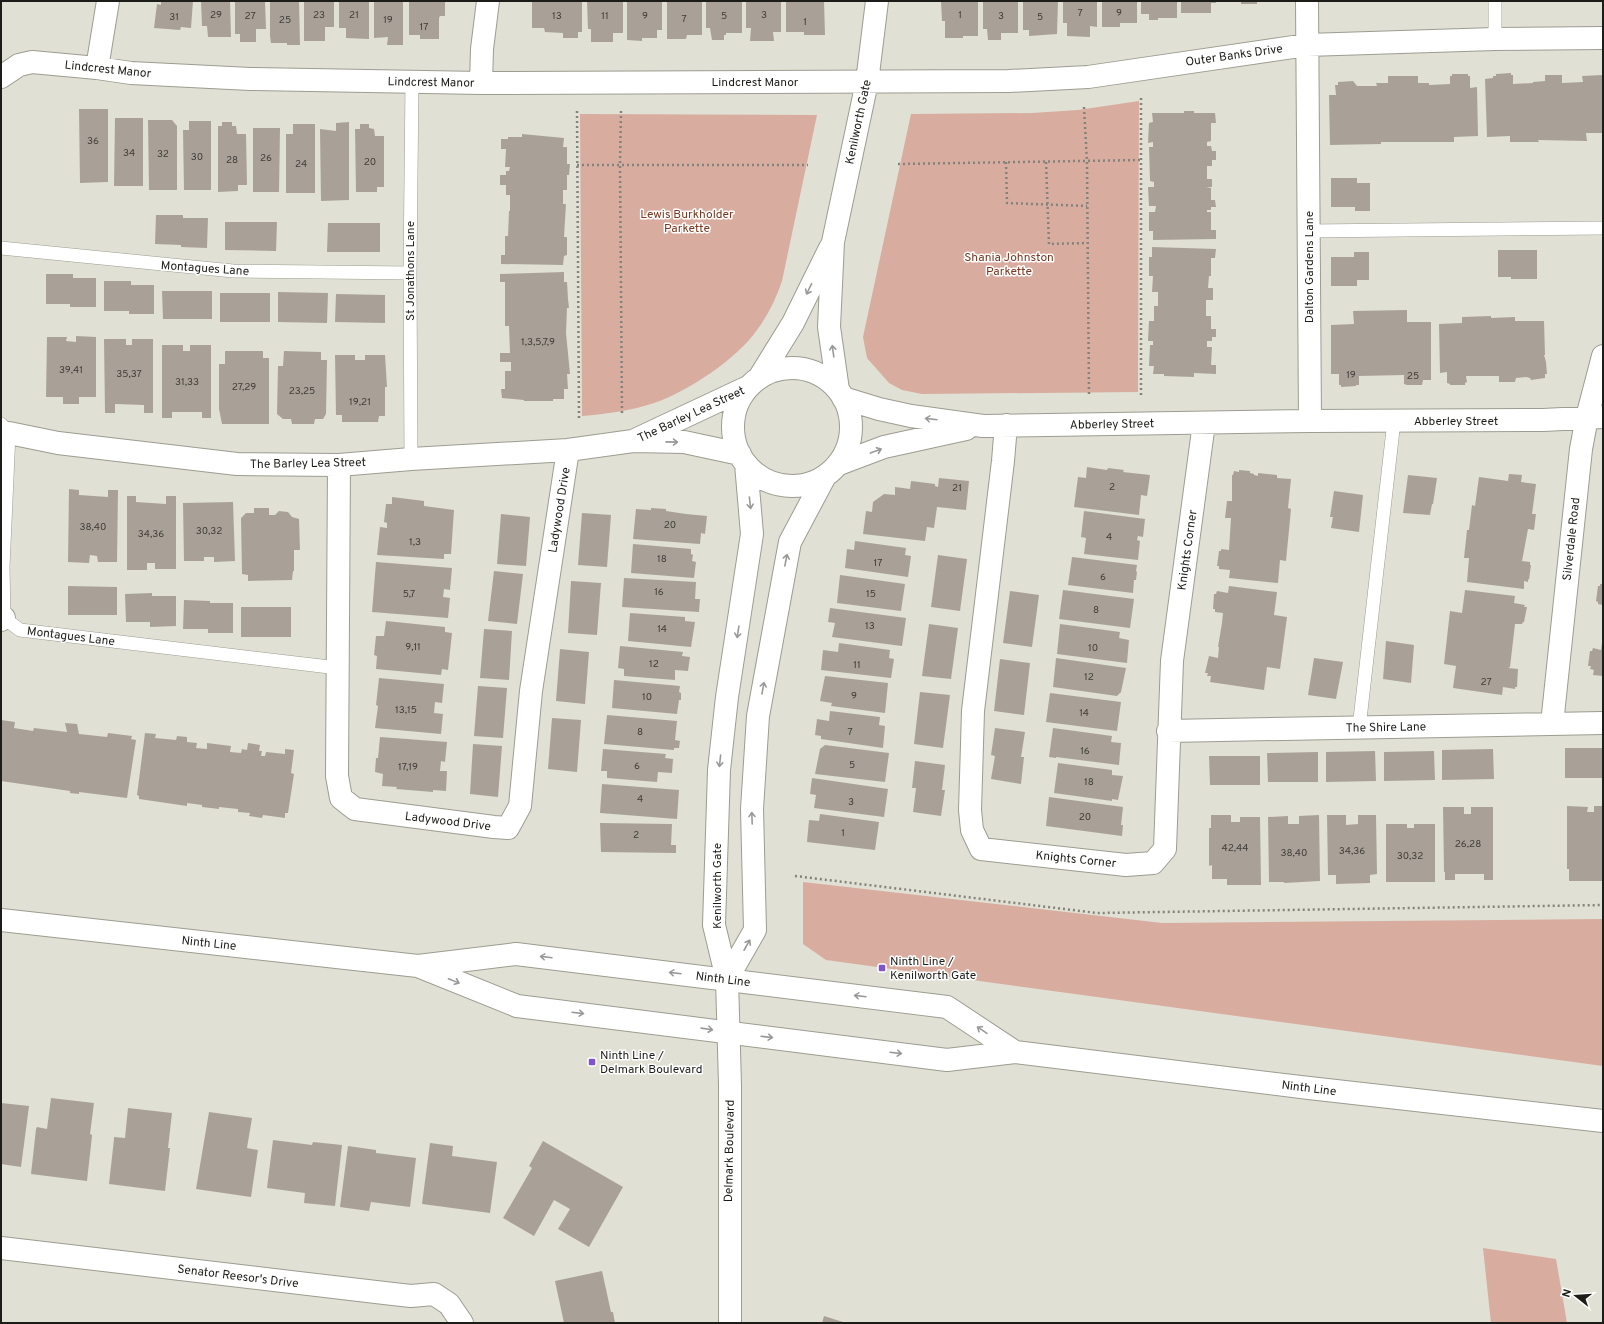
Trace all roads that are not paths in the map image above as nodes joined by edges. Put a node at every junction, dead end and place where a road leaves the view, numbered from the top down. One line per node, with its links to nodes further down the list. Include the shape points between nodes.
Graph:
1 (108, 1): 9 (street)
2 (488, 1): 13 (street)
3 (877, 1): 12 (street, Kenilworth Gate)
4 (1307, 1): 8 (street, Dalton Gardens Lane)
5 (1495, 1): 7 (lane)
6 (1603, 38): 7 (street, Outer Banks Drive)
7 (1495, 39): 8 (street, Outer Banks Drive)
8 (1307, 45): 12 (street, Outer Banks Drive, via 1088,77 1009,81); 15 (street, Dalton Gardens Lane)
9 (96, 68): 10 (street, Lindcrest Manor, via 32,62 19,65); 11 (street, Lindcrest Manor, via 131,73 250,79)
10 (1, 77)
11 (412, 82): 13 (street, Lindcrest Manor); 18 (lane, St Jonathons Lane)
12 (867, 82): 13 (street, Lindcrest Manor); 16 (street, Kenilworth Gate)
13 (481, 83)
14 (1603, 228): 15 (lane)
15 (1309, 232): 23 (street, Dalton Gardens Lane)
16 (833, 242): 20 (street, Kenilworth Gate, one-way to 20, via 793,323); 21 (street, Kenilworth Gate, one-way to 16, via 829,327)
17 (1, 248): 18 (lane, Montagues Lane, via 233,271)
18 (410, 273): 31 (lane, St Jonathons Lane)
19 (1603, 356): 22 (street, Silverdale Road)
20 (754, 382): 21 (street, via 775,371 792,368 810,370 825,378); 29 (street, The Barley Lea Street); 32 (street, via 740,400 734,416 733,433)
21 (841, 394): 27 (street, Abberley Street, one-way to 21, via 879,409); 34 (street, via 848,407 852,427 848,446)
22 (1595, 417): 24 (street, Abberley Street); 38 (street, Silverdale Road, via 1579,464)
23 (1310, 421): 24 (street, Abberley Street); 25 (street, Abberley Street)
24 (1394, 421): 39 (lane)
25 (1204, 423): 26 (street, Abberley Street); 40 (street, Knights Corner, via 1172,661)
26 (1006, 425): 27 (street, Abberley Street); 40 (street, Knights Corner, via 973,711 970,810 972,830 982,849 1126,865 1153,863 1165,849)
27 (983, 426): 34 (street, Abberley Street, one-way to 27, via 884,447)
28 (5, 428): 33 (street, The Barley Lea Street, via 58,443 237,464); 35 (lane, Montagues Lane)
29 (633, 441): 30 (street, The Barley Lea Street); 32 (street, The Barley Lea Street, one-way to 32, via 684,442)
30 (568, 450): 31 (street, The Barley Lea Street); 36 (street, Ladywood Drive, via 531,691 520,806 508,828 355,809 341,798 337,776)
31 (411, 459): 33 (street, The Barley Lea Street)
32 (743, 459): 34 (street, via 758,476 774,484 791,487 808,485); 43 (street, Kenilworth Gate, one-way to 43, via 752,534 727,697 719,770 714,924)
33 (339, 465): 36 (street, Ladywood Drive)
34 (832, 471): 43 (street, one-way to 34, via 755,930 752,809 755,746 786,558 790,542)
35 (3, 619): 36 (lane, Montagues Lane, via 20,630)
36 (338, 668)
37 (1603, 723): 38 (street, The Shire Lane)
38 (1552, 724): 39 (street, The Shire Lane)
39 (1359, 728): 40 (street, The Shire Lane)
40 (1168, 731)
41 (1, 920): 42 (street, Ninth Line)
42 (418, 966): 43 (street, Ninth Line, one-way to 42, via 516,954); 44 (street, Ninth Line, one-way to 44, via 517,1006)
43 (727, 979): 44 (street, Delmark Boulevard); 45 (street, Ninth Line, one-way to 43, via 947,1007)
44 (729, 1032): 45 (street, Ninth Line, one-way to 45, via 947,1060); 49 (street, Delmark Boulevard)
45 (1015, 1052): 46 (street, Ninth Line)
46 (1603, 1121)
47 (1, 1248): 48 (street, Senator Reesor's Drive, via 411,1296 434,1294 449,1304)
48 (462, 1323)
49 (730, 1323)

